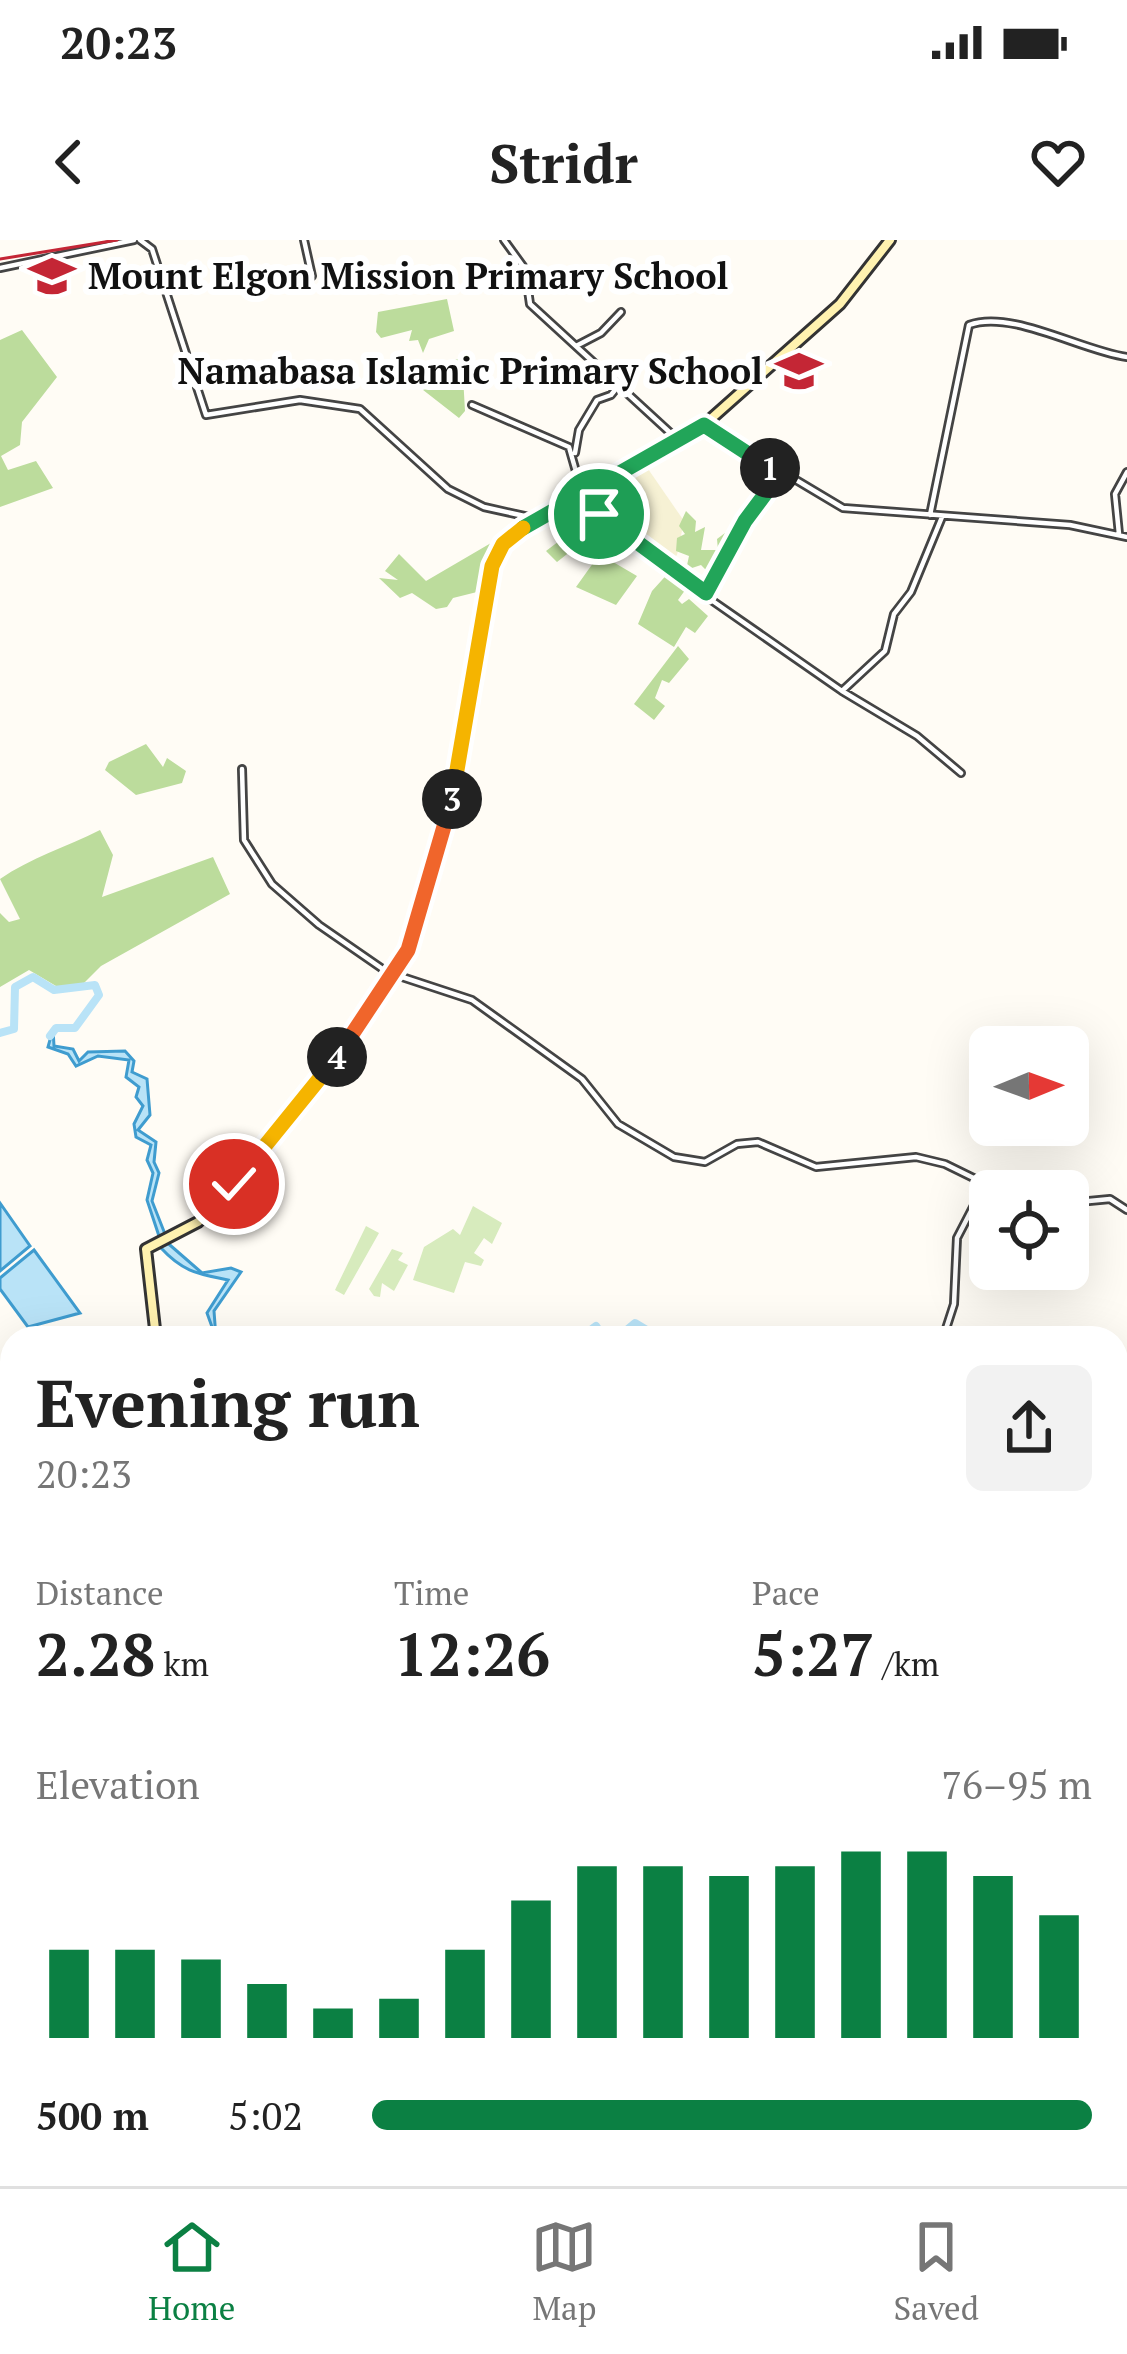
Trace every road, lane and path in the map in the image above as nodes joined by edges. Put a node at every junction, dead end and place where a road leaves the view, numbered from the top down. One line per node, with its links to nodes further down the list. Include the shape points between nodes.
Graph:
1 (98, 240): 6 (street)
2 (137, 240): 6 (street); 24 (street, via 152,249 206,416 300,400 360,409 448,488 484,507)
3 (304, 240): 8 (street)
4 (504, 240): 10 (street, via 525,269 530,304)
5 (890, 240): 15 (street, via 840,304)
6 (99, 249): 7 (street)
7 (0, 268)
8 (312, 276)
9 (621, 312): 10 (street)
10 (578, 345): 13 (street)
11 (1127, 357): 22 (street, via 1015,324 970,325)
12 (540, 367): 13 (street, via 572,382)
13 (621, 385): 16 (street); 17 (street, via 597,400)
14 (472, 405): 17 (street)
15 (704, 425): 16 (street); 19 (street)
16 (677, 439): 24 (street)
17 (575, 453): 20 (street)
18 (1127, 472): 25 (street, via 1115,494)
19 (780, 474): 22 (street, via 843,508); 26 (street)
20 (579, 482)
21 (599, 514): 26 (street)
22 (930, 515): 23 (street)
23 (942, 517): 25 (street, via 1070,525); 27 (street, via 894,614 885,651)
24 (538, 519): 30 (street, via 503,544 492,566 451,805)
25 (1123, 537)
26 (706, 593): 27 (street)
27 (842, 691): 29 (street)
28 (242, 769): 30 (street, via 241,827 269,881 319,926)
29 (961, 773)
30 (397, 974): 31 (street, via 472,1000 582,1079 618,1124 674,1157 712,1161 737,1144 758,1142 816,1167 927,1158); 35 (street, via 221,1200 144,1255)
31 (969, 1179)
32 (1089, 1201): 33 (street, via 1110,1199)
33 (1127, 1210)
34 (969, 1215): 36 (street, via 957,1238)
35 (154, 1326)
36 (947, 1326)

